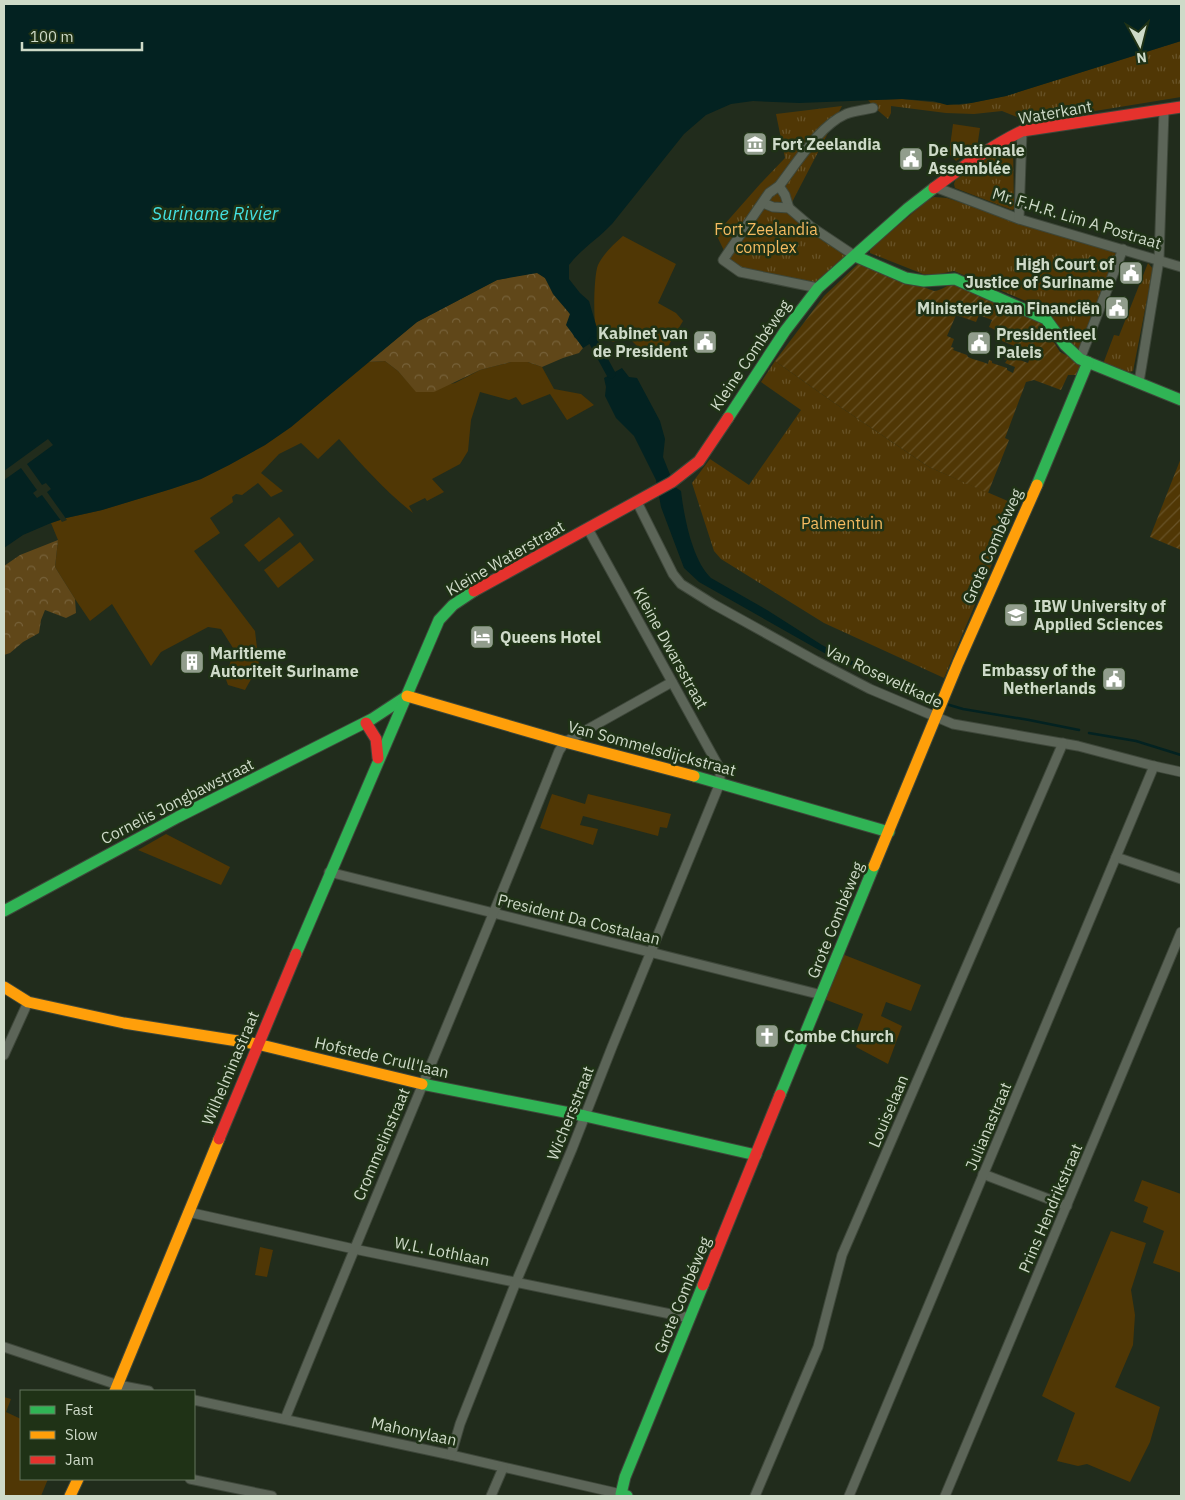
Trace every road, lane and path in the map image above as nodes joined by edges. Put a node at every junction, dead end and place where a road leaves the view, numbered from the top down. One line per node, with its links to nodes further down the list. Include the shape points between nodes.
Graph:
1 (1181, 107): 3 (street, Waterkant)
2 (873, 108): 5 (street, via 848,113 824,129)
3 (1164, 110): 4 (street, Waterkant); 12 (street)
4 (1022, 131): 6 (street, Waterkant); 9 (street)
5 (779, 186): 7 (street); 8 (street)
6 (935, 187): 9 (street, Mr. F.H.R. Lim A Postraat); 11 (street, Waterkant)
7 (763, 203): 8 (street); 14 (street, via 723,260 740,272)
8 (789, 208): 11 (street)
9 (1019, 219): 10 (street, Mr. F.H.R. Lim A Postraat)
10 (1124, 249): 12 (street, Mr. F.H.R. Lim A Postraat); 15 (street)
11 (855, 256): 14 (street, Kleine Combéweg); 15 (street, via 913,280 955,279 1046,319 1074,355)
12 (1159, 260): 13 (street, Mr. F.H.R. Lim A Postraat); 16 (street)
13 (1181, 267)
14 (818, 288): 18 (street, Kleine Combéweg, via 785,331 698,461)
15 (1084, 360): 16 (street); 23 (street, Grote Combéweg)
16 (1139, 382): 17 (street)
17 (1181, 400)
18 (679, 478): 19 (street, Kleine Waterstraat)
19 (637, 502): 20 (street, Kleine Waterstraat); 23 (street, Van Roseveltkade, via 681,584 870,689)
20 (588, 529): 21 (street, Kleine Dwarsstraat); 22 (street, Kleine Waterstraat, via 476,590 445,611)
21 (672, 682): 26 (street); 31 (street, Kleine Dwarsstraat, via 720,770)
22 (407, 696): 24 (street); 26 (street, Van Sommelsdijckstraat); 28 (street, Kleine Waterstraat)
23 (937, 714): 27 (street, Van Roseveltkade, via 953,724); 32 (street, Grote Combéweg)
24 (369, 721): 25 (street, Cornelis Jongbawstraat); 28 (street, via 381,736)
25 (347, 732): 28 (street, via 362,733); 36 (street, Cornelis Jongbawstraat, via 157,828)
26 (565, 742): 31 (street, Van Sommelsdijckstraat); 37 (street, Crommelinstraat)
27 (1064, 743): 29 (street, Van Roseveltkade); 68 (street, Louiselaan, via 842,1255 818,1347)
28 (379, 749): 34 (street, Wilhelminastraat)
29 (1154, 766): 30 (street, Van Roseveltkade); 33 (street, Julianastraat)
30 (1181, 772)
31 (720, 783): 32 (street, Van Sommelsdijckstraat); 39 (street, Wichersstraat)
32 (889, 832): 41 (street, Grote Combéweg)
33 (1116, 857): 35 (street); 48 (street, Julianastraat)
34 (330, 872): 37 (street, President Da Costalaan); 43 (street, Wilhelminastraat)
35 (1181, 879)
36 (4, 911)
37 (494, 914): 39 (street, President Da Costalaan); 45 (street, Crommelinstraat)
38 (1181, 932): 49 (street, Prins Hendrikstraat)
39 (650, 952): 41 (street, President Da Costalaan); 46 (street, Wichersstraat)
40 (4, 987): 42 (street, Hofstede Crull'laan)
41 (822, 995): 47 (street, Grote Combéweg)
42 (28, 1002): 43 (street, Hofstede Crull'laan, via 124,1023); 44 (street)
43 (257, 1044): 45 (street, Hofstede Crull'laan); 50 (street, Wilhelminastraat)
44 (4, 1055)
45 (423, 1084): 46 (street, Hofstede Crull'laan); 51 (street, Crommelinstraat)
46 (585, 1116): 47 (street, Hofstede Crull'laan); 52 (street, Wichersstraat)
47 (756, 1155): 53 (street, Grote Combéweg)
48 (984, 1174): 49 (street); 69 (street, Julianastraat)
49 (1067, 1206): 70 (street, Prins Hendrikstraat)
50 (188, 1212): 51 (street, W.L. Lothlaan); 55 (street, Wilhelminastraat)
51 (354, 1249): 52 (street, W.L. Lothlaan); 58 (street, Crommelinstraat)
52 (516, 1282): 53 (street, W.L. Lothlaan); 59 (street, Wichersstraat)
53 (690, 1318): 64 (street, Grote Combéweg, via 625,1477)
54 (4, 1347): 55 (street)
55 (116, 1388): 56 (street)
56 (138, 1390)
57 (195, 1400): 58 (street, Mahonylaan)
58 (285, 1420): 59 (street, Mahonylaan)
59 (451, 1455): 60 (street, Mahonylaan)
60 (502, 1468): 64 (street, Mahonylaan); 67 (street)
61 (78, 1480): 65 (street)
62 (194, 1480): 63 (street)
63 (254, 1494): 66 (street)
64 (624, 1495)
65 (70, 1496)
66 (272, 1496)
67 (491, 1496)
68 (755, 1496)
69 (849, 1496)
70 (945, 1496)

